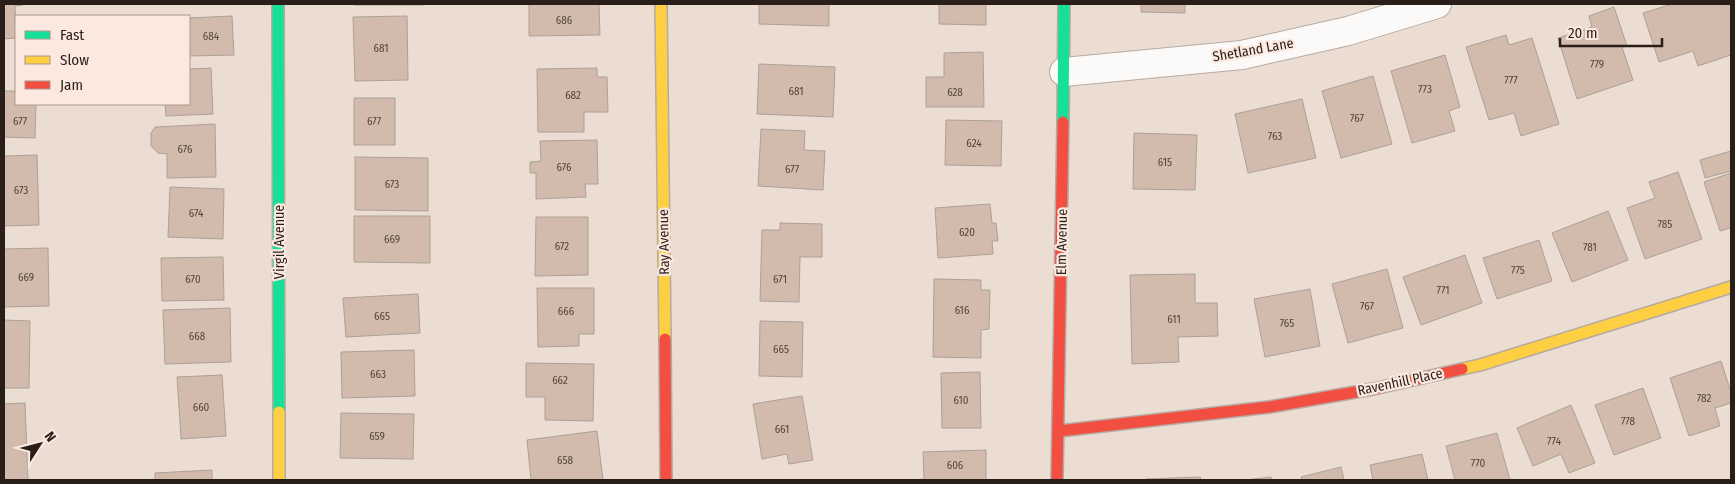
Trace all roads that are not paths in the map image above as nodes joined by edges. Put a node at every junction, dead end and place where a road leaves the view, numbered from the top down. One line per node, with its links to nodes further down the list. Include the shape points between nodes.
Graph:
1 (278, 4): 8 (street, Virgil Avenue)
2 (661, 4): 9 (street, Ray Avenue)
3 (1064, 4): 5 (street, Elm Avenue)
4 (1437, 4): 5 (street, Shetland Lane, via 1348,31 1242,55)
5 (1064, 72): 7 (street, Elm Avenue)
6 (1731, 287): 7 (street, Ravenhill Place, via 1480,364 1373,389 1269,407)
7 (1059, 431): 10 (street, Elm Avenue)
8 (279, 480)
9 (666, 480)
10 (1058, 480)

